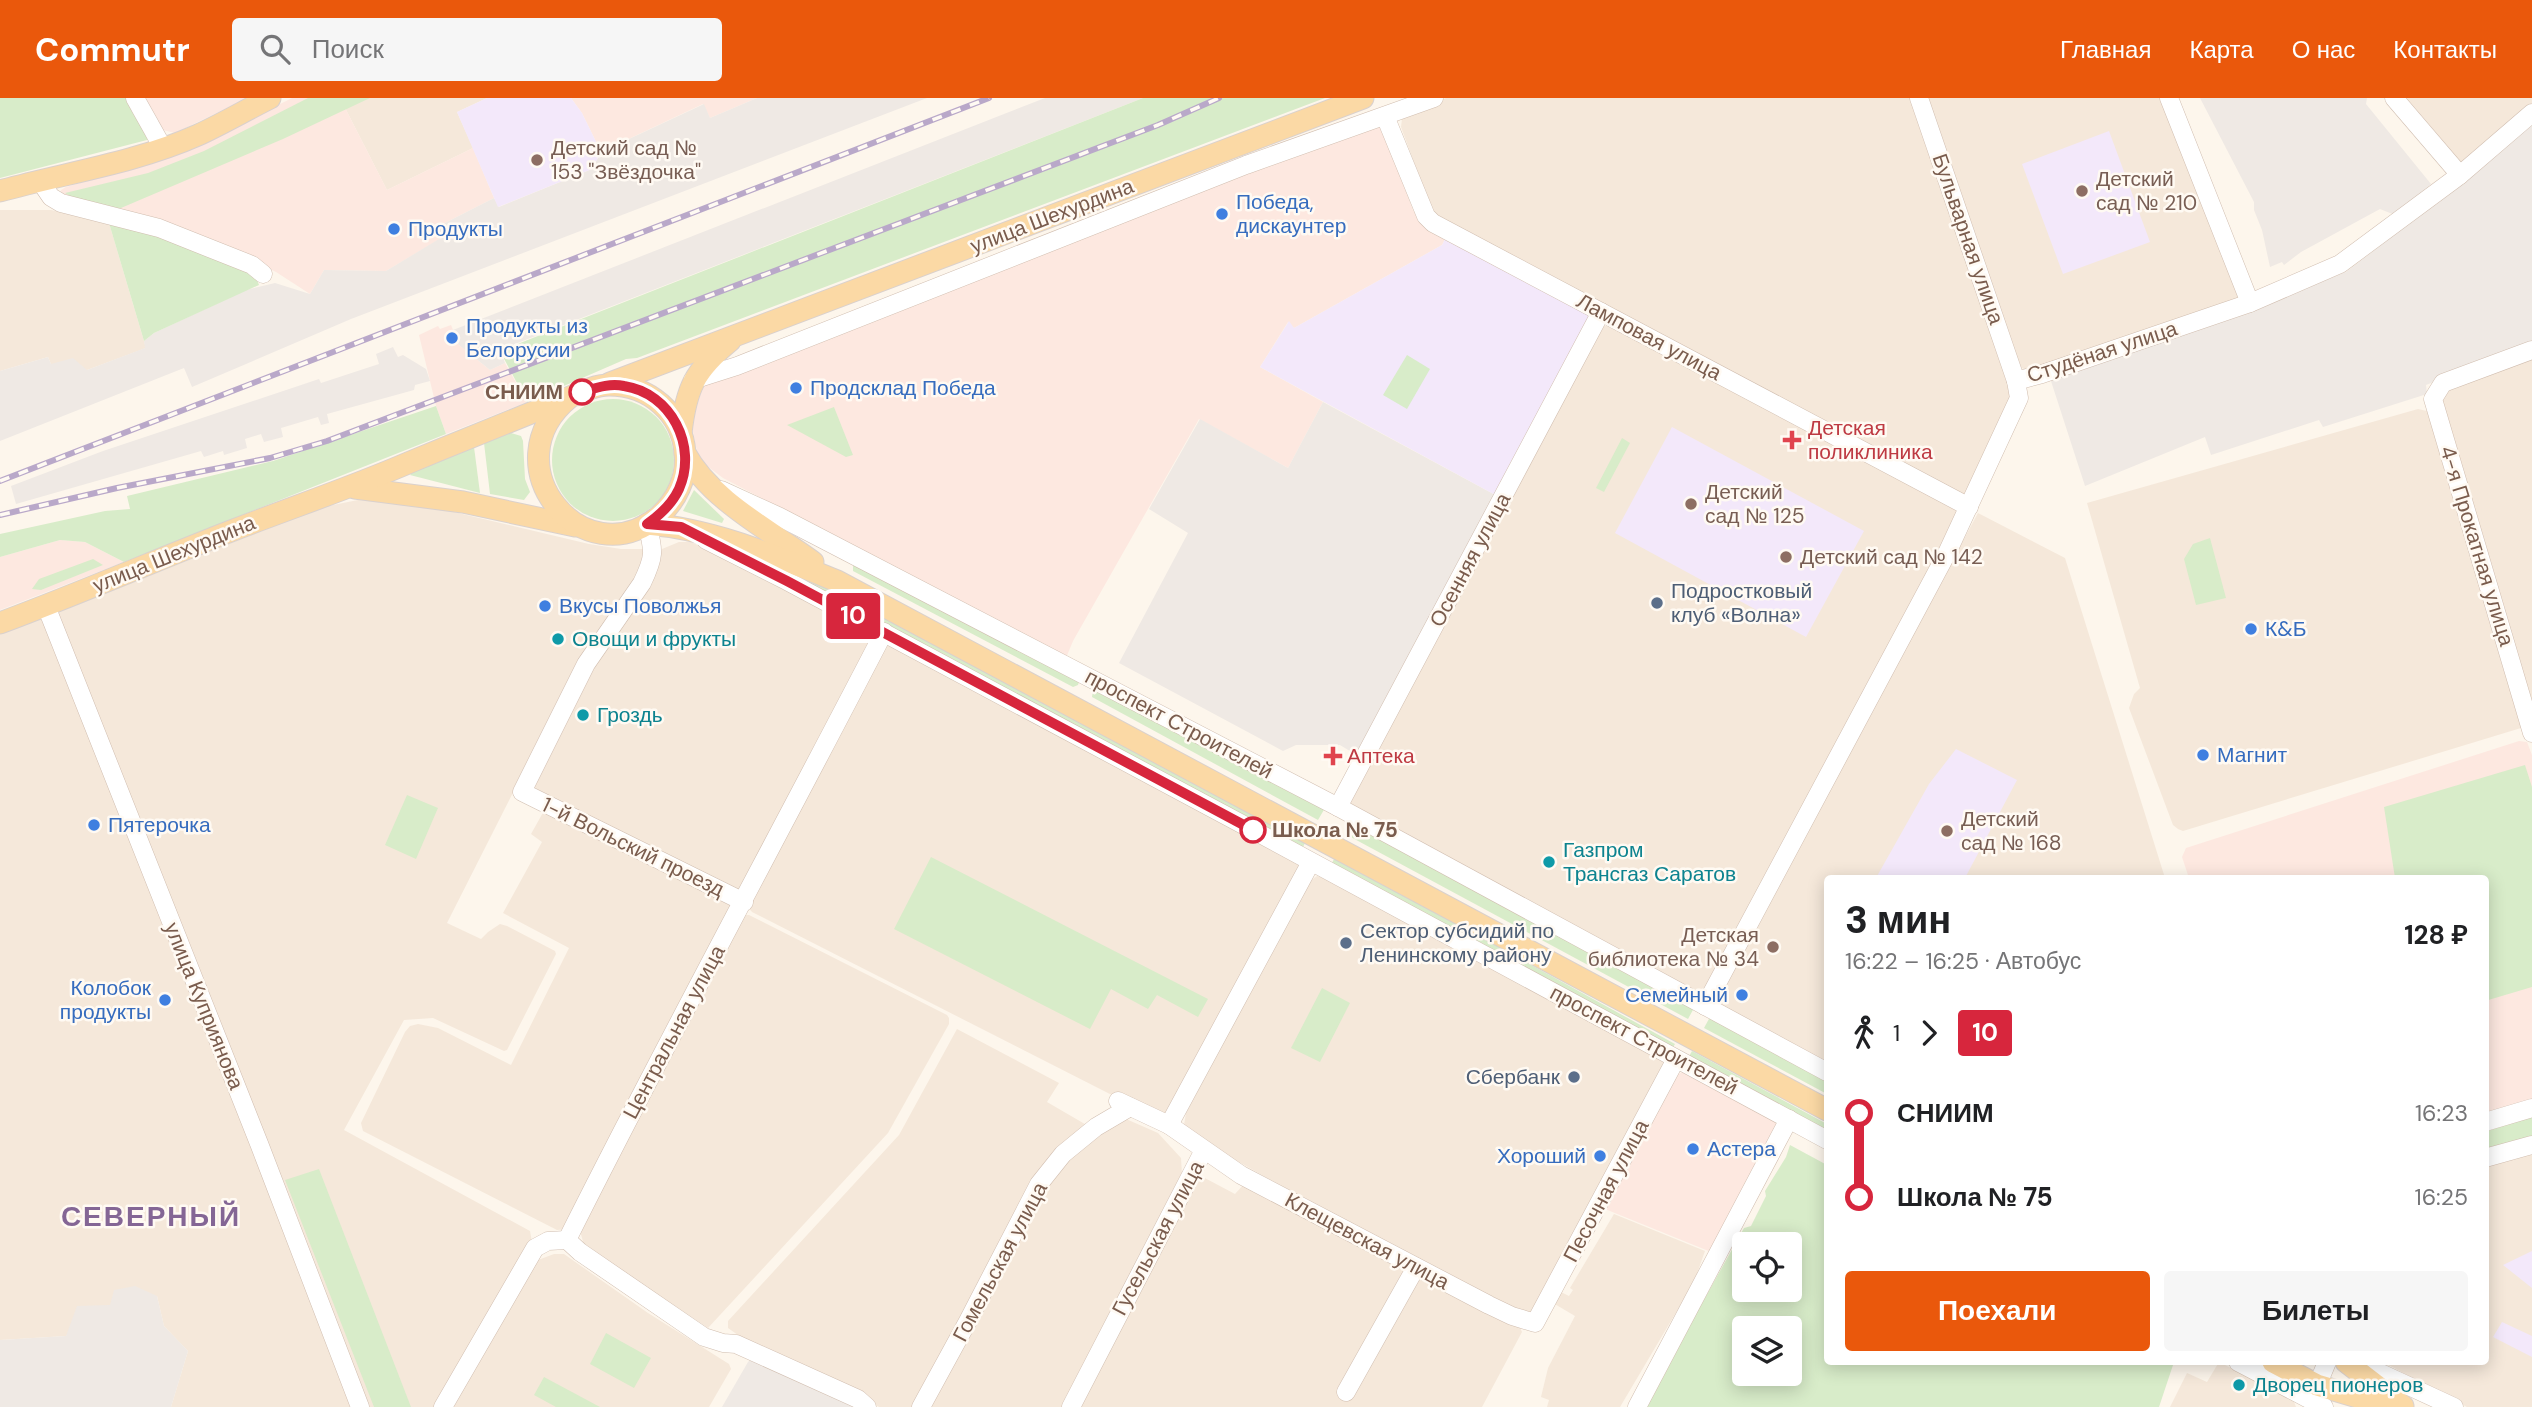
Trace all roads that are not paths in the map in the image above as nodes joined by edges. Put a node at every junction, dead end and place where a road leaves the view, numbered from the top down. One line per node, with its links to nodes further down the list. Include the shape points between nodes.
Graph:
1 (135, 98): 10 (street)
2 (270, 98): 10 (main road)
3 (1363, 98): 17 (main road, улица Шехурдина)
4 (1434, 98): 9 (street)
5 (1919, 98): 20 (street, Бульварная улица)
6 (2169, 98): 15 (street)
7 (2394, 98): 11 (street)
8 (2532, 113): 11 (street, Студёная улица)
9 (1385, 116): 16 (street, Ламповая улица, via 1426,216 1433,223); 19 (street, via 1246,165)
10 (163, 148): 12 (main road)
11 (2460, 175): 15 (street, Студёная улица, via 2340,264)
12 (40, 181): 13 (main road); 14 (street, via 61,203 159,228 252,265)
13 (0, 191)
14 (263, 274)
15 (2250, 303): 20 (street, Студёная улица)
16 (1601, 312): 26 (street, Ламповая улица); 35 (street, Осенняя улица)
17 (740, 333): 19 (main road, улица Шехурдина); 21 (main road, улица Шехурдина)
18 (2532, 350): 34 (street, 4-я Прокатная улица, via 2443,383 2433,399)
19 (693, 380): 23 (main road, улица Шехурдина, via 684,408)
20 (2016, 381): 26 (street, Студёная улица, via 2019,398)
21 (605, 385): 22 (main road); 23 (main road, via 650,395 669,411)
22 (569, 398): 25 (main road, улица Шехурдина); 28 (main road, via 544,429 538,467 552,503)
23 (683, 443): 24 (main road, проспект Строителей, via 696,471); 27 (main road, via 683,477 674,498)
24 (711, 485): 30 (main road, проспект Строителей); 35 (street, проспект Строителей)
25 (350, 488): 28 (main road, улица Шехурдина, via 463,502); 31 (main road, улица Шехурдина)
26 (1969, 508): 38 (street, Студёная улица)
27 (647, 524): 28 (main road, via 615,533); 29 (main road, проспект Строителей); 37 (street, 1-й Вольский проезд, via 654,553 649,569 586,664 522,792)
28 (579, 527)
29 (681, 527): 30 (main road, проспект Строителей, via 738,543); 33 (street, проспект Строителей)
30 (837, 581): 41 (main road, проспект Строителей)
31 (46, 606): 32 (main road, улица Шехурдина); 60 (street, улица Куприянова)
32 (0, 623)
33 (884, 632): 36 (street, проспект Строителей); 37 (street, Центральная улица)
34 (2532, 733)
35 (1338, 807): 38 (street, проспект Строителей)
36 (1311, 862): 39 (street, проспект Строителей); 45 (street)
37 (744, 902): 50 (street, Центральная улица)
38 (1705, 1006): 40 (street, проспект Строителей)
39 (1676, 1059): 43 (street, проспект Строителей); 52 (street, Песочная улица)
40 (1824, 1070)
41 (1824, 1108)
42 (2532, 1108): 44 (street)
43 (1789, 1119): 46 (street, проспект Строителей); 65 (street)
44 (2489, 1121)
45 (1169, 1125): 48 (street, Гусельская улица); 63 (street, Гомельская улица, via 1124,1104 1072,1147 1039,1184)
46 (1824, 1138)
47 (2532, 1145): 49 (street)
48 (1204, 1150): 51 (street, Клещевская улица, via 1241,1175); 64 (street, Гусельская улица)
49 (2489, 1157)
50 (567, 1240): 61 (street, via 548,1241 535,1248); 62 (street, via 704,1336 736,1344)
51 (1416, 1267): 52 (street, Клещевская улица); 58 (street)
52 (1535, 1323)
53 (2244, 1365): 59 (street)
54 (2276, 1365): 59 (main road)
55 (2326, 1365): 59 (street)
56 (2350, 1365): 67 (main road)
57 (2363, 1365): 68 (street)
58 (1346, 1392)
59 (2315, 1400): 66 (main road)
60 (360, 1407)
61 (443, 1407)
62 (867, 1407)
63 (921, 1407)
64 (1071, 1407)
65 (1637, 1407)
66 (2391, 1407)
67 (2405, 1407)
68 (2454, 1407)

